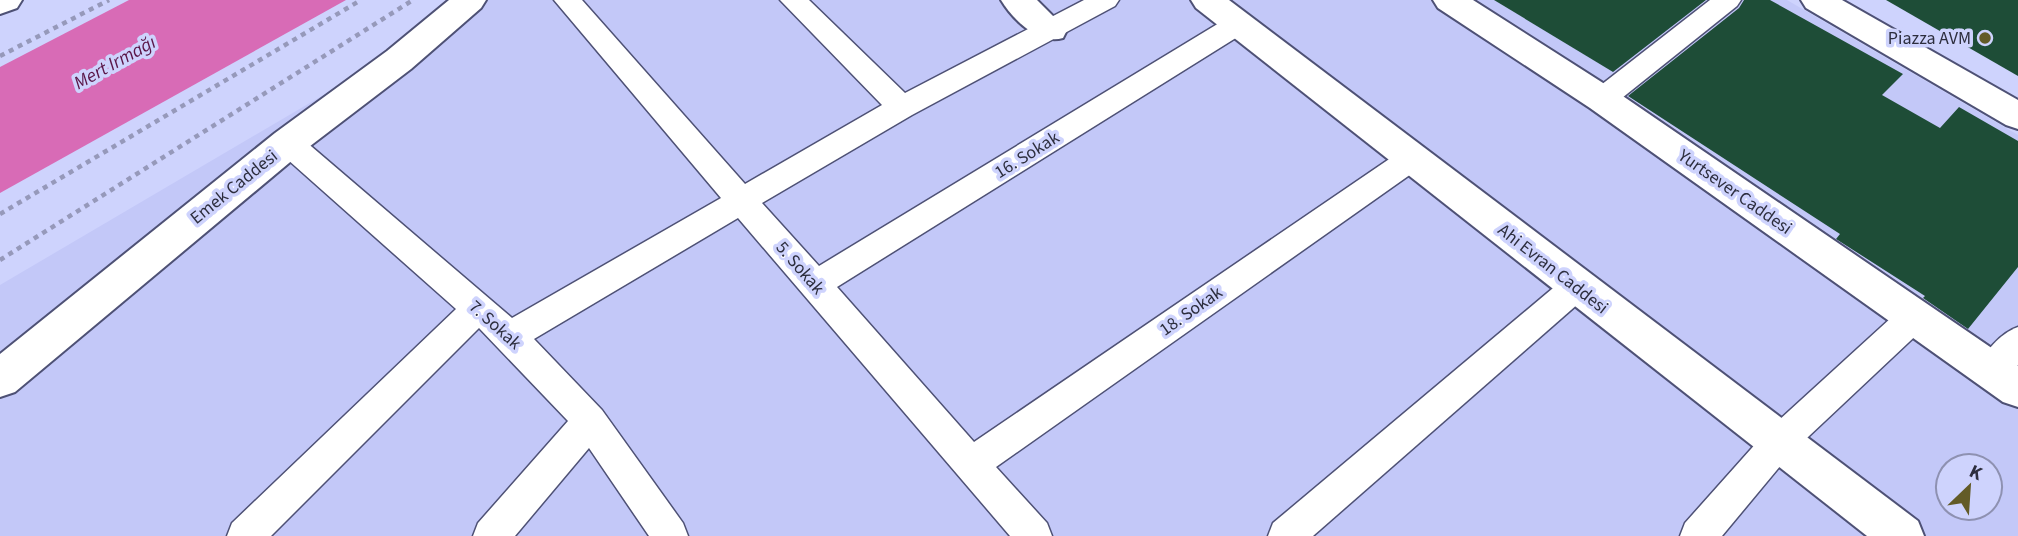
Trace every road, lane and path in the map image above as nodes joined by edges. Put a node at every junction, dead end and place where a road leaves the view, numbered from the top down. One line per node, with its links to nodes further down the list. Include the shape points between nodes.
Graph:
1 (6, 0): 14 (street)
2 (109, 0): 17 (path)
3 (361, 0): 24 (path)
4 (413, 0): 25 (path)
5 (470, 0): 21 (street, Emek Caddesi, via 400,60)
6 (567, 0): 23 (street, 5. Sokak)
7 (793, 0): 19 (street)
8 (1017, 0): 16 (street)
9 (1106, 0): 16 (street)
10 (1207, 0): 15 (street, Ahi Evran Caddesi)
11 (1450, 0): 18 (street, Yurtsever Caddesi)
12 (1728, 0): 18 (street)
13 (1817, 0): 20 (street)
14 (0, 3)
15 (1238, 24): 22 (street, Ahi Evran Caddesi); 26 (street, 16. Sokak)
16 (1051, 30): 19 (street)
17 (0, 56)
18 (1602, 99): 29 (street, Yurtsever Caddesi)
19 (902, 107): 23 (street)
20 (2018, 116)
21 (288, 143): 28 (street, 7. Sokak); 32 (street, Emek Caddesi)
22 (1411, 159): 27 (street, Ahi Evran Caddesi); 36 (street, 18. Sokak)
23 (742, 202): 26 (street, 5. Sokak); 30 (street)
24 (0, 214)
25 (0, 260)
26 (815, 285): 36 (street, 5. Sokak)
27 (1576, 287): 35 (street, Ahi Evran Caddesi); 41 (street)
28 (478, 309): 30 (street, 7. Sokak); 37 (street)
29 (1914, 317): 33 (street, Yurtsever Caddesi); 35 (street)
30 (510, 336): 34 (street, 7. Sokak)
31 (2018, 341): 33 (street)
32 (0, 379)
33 (2005, 380)
34 (590, 421): 38 (street); 39 (street, 7. Sokak)
35 (1779, 442): 42 (street); 43 (street, Ahi Evran Caddesi)
36 (971, 464): 40 (street, 5. Sokak)
37 (244, 536)
38 (491, 536)
39 (670, 536)
40 (1034, 536)
41 (1286, 536)
42 (1698, 536)
43 (1902, 536)

